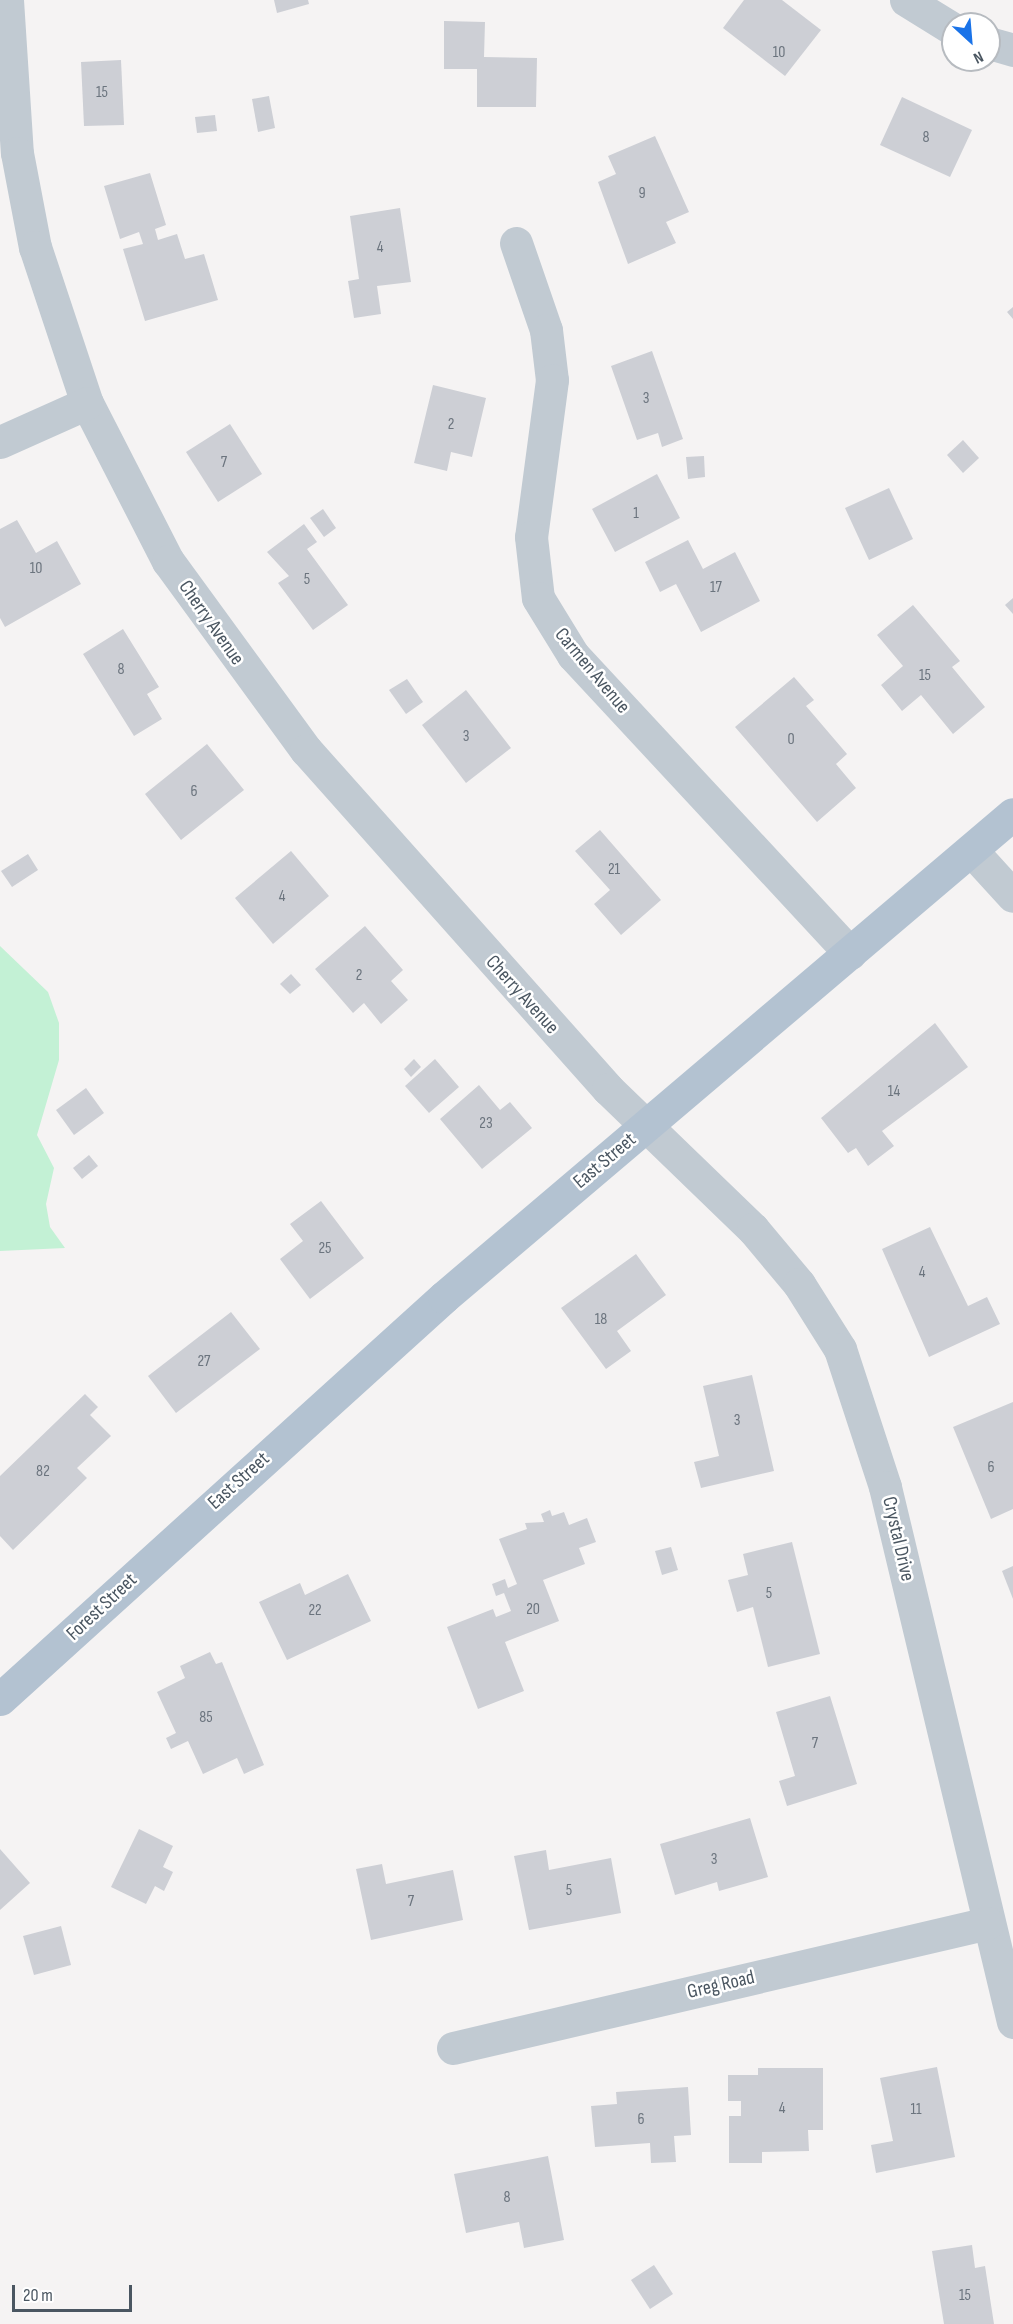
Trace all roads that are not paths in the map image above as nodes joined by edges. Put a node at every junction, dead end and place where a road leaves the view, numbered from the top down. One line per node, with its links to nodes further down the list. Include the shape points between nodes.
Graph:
1 (7, 0): 5 (street, Cherry Avenue, via 10,88 25,200 56,314)
2 (906, 0): 3 (street)
3 (941, 22)
4 (516, 243): 10 (street, Carmen Avenue, via 546,330 552,380 531,537 538,598 573,655)
5 (87, 403): 6 (street); 11 (street, Cherry Avenue, via 168,561 254,684 486,955 609,1089)
6 (0, 442)
7 (1013, 814): 8 (main road, East Street)
8 (971, 850): 9 (street); 10 (main road, East Street)
9 (1013, 896)
10 (850, 953): 11 (main road, East Street)
11 (649, 1123): 12 (main road, East Street); 14 (street, Crystal Drive, via 800,1284 848,1366 885,1487)
12 (202, 1514): 13 (main road, Forest Street)
13 (0, 1699)
14 (988, 1923): 15 (street, Crystal Drive); 16 (street, Greg Road)
15 (1013, 2022)
16 (453, 2048)

